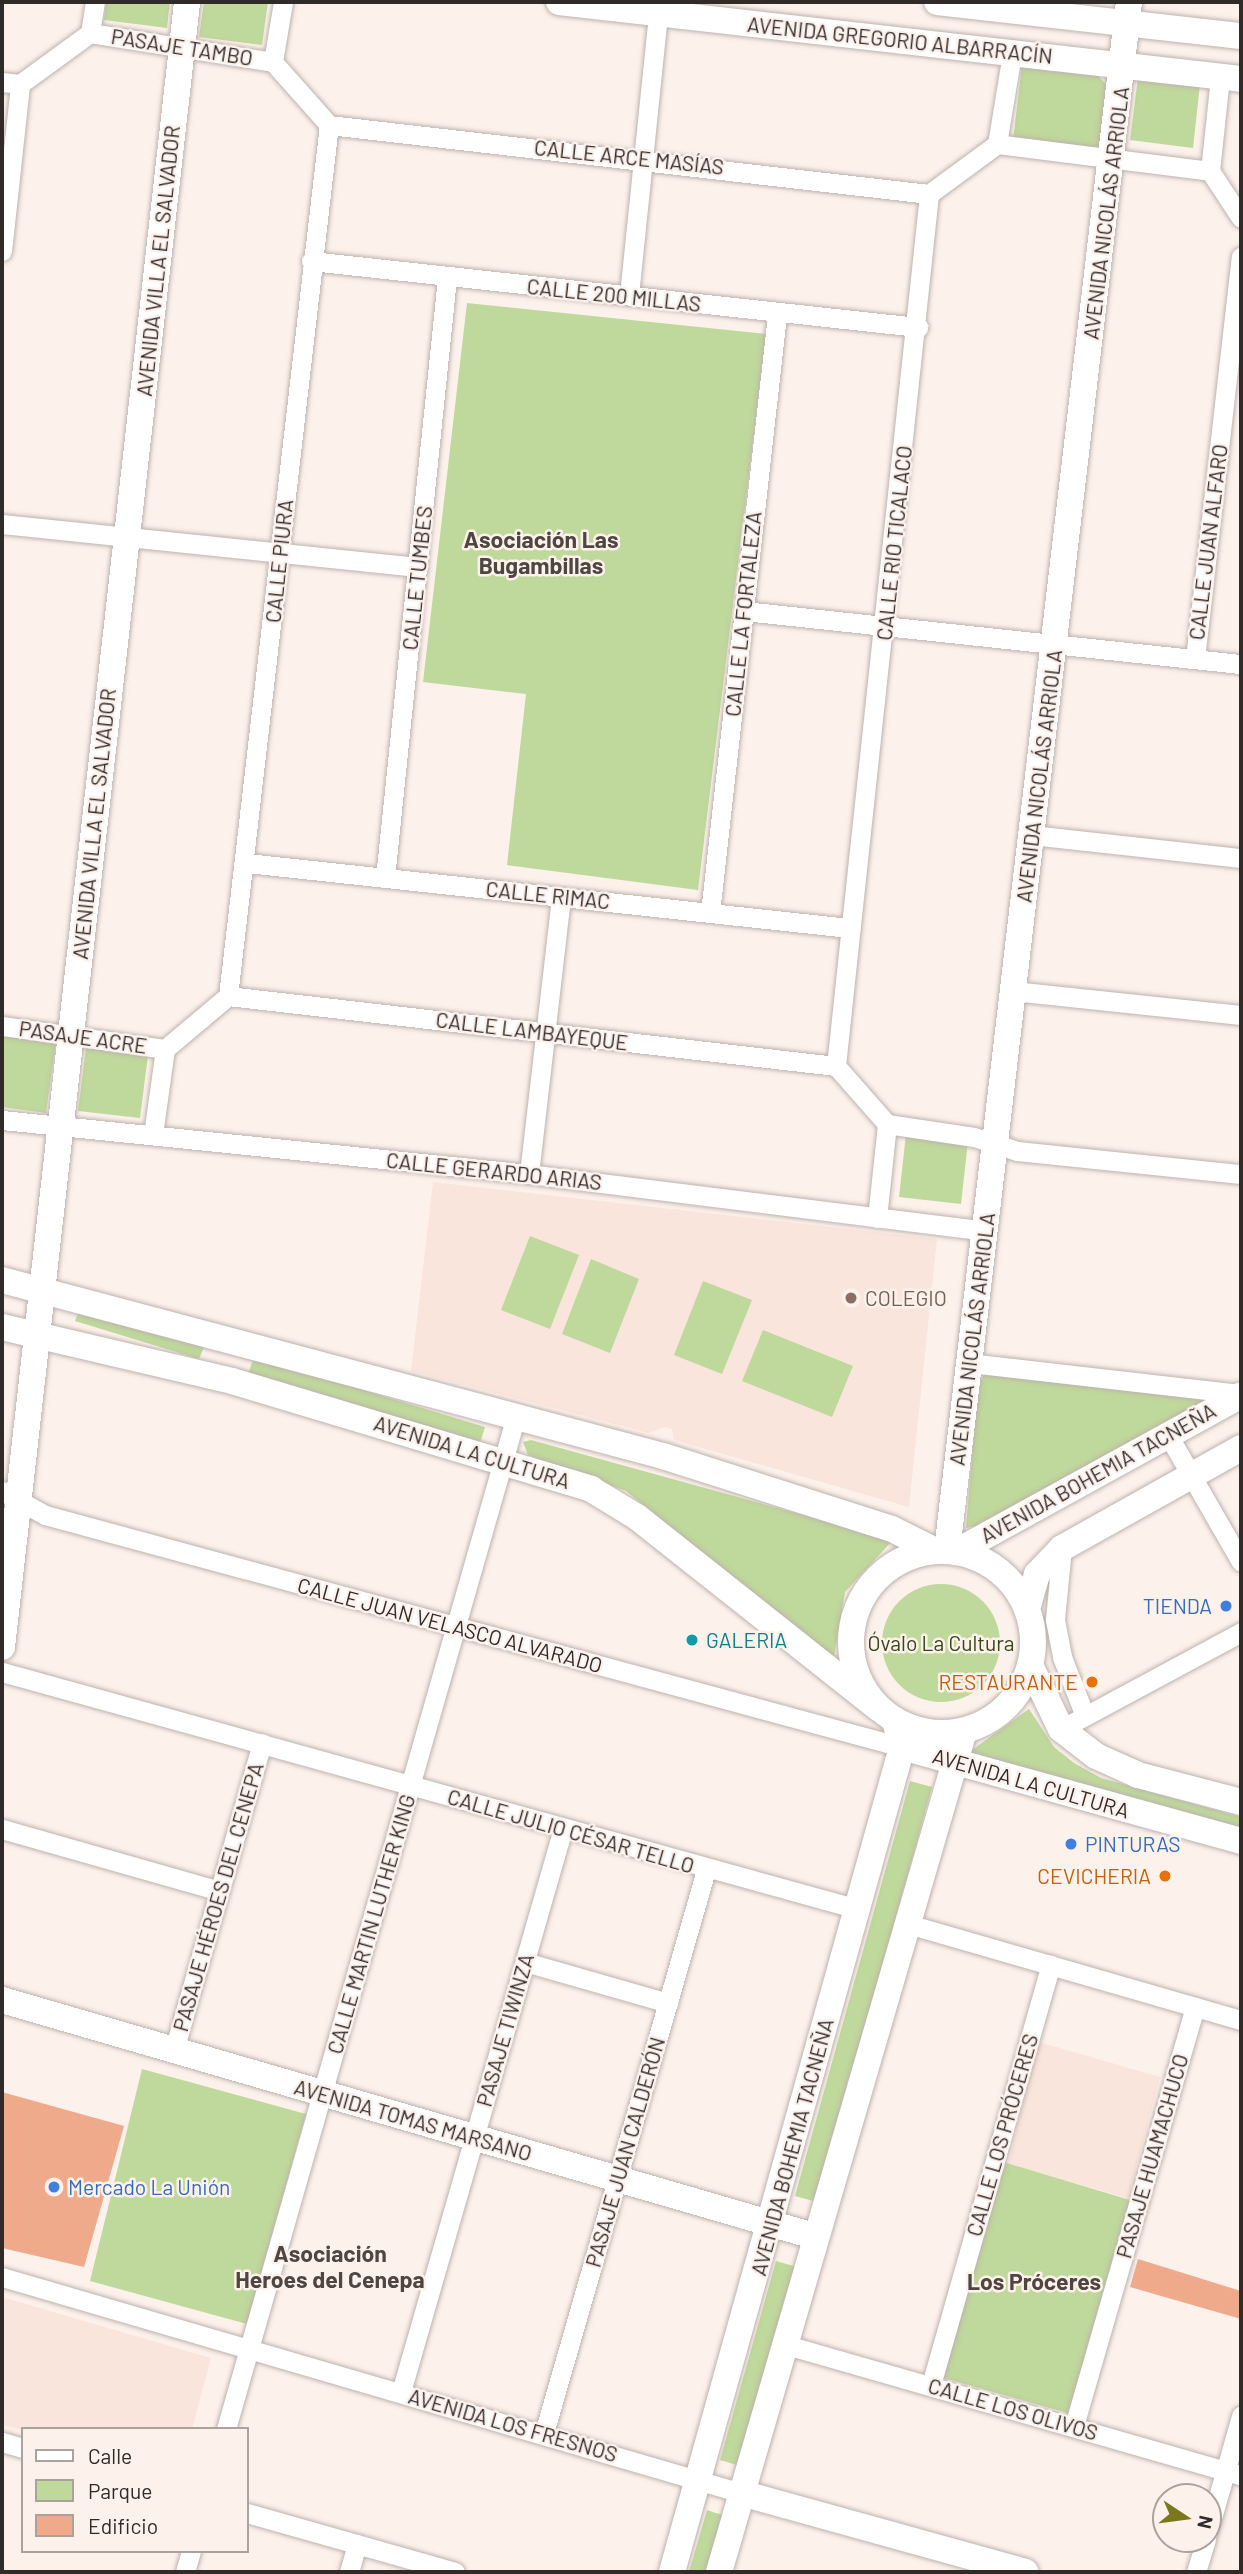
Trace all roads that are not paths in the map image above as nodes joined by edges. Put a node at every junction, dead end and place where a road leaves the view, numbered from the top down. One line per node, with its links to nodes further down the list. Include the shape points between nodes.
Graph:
1 (95, 2): 8 (street)
2 (187, 2): 10 (street, AVENIDA VILLA EL SALVADOR)
3 (283, 2): 12 (street)
4 (559, 2): 6 (street, AVENIDA GREGORIO ALBARRACÍN)
5 (937, 2): 7 (street, AVENIDA GREGORIO ALBARRACÍN)
6 (659, 7): 11 (street, AVENIDA GREGORIO ALBARRACÍN); 19 (street)
7 (1128, 13): 9 (street, AVENIDA GREGORIO ALBARRACÍN); 13 (street, AVENIDA NICOLÁS ARRIOLA)
8 (90, 33): 10 (street, PASAJE TAMBO); 15 (street)
9 (1241, 36)
10 (182, 47): 12 (street, PASAJE TAMBO); 31 (street, AVENIDA VILLA EL SALVADOR)
11 (1012, 53): 13 (street, AVENIDA GREGORIO ALBARRACÍN); 17 (street)
12 (273, 62): 16 (street)
13 (1123, 66): 14 (street, AVENIDA GREGORIO ALBARRACÍN); 18 (street, AVENIDA NICOLÁS ARRIOLA)
14 (1231, 78): 20 (street)
15 (11, 83): 23 (street)
16 (329, 125): 19 (street, CALLE ARCE MASÍAS); 25 (street, CALLE PIURA)
17 (997, 144): 18 (street); 21 (street)
18 (1112, 157): 20 (street); 36 (street, AVENIDA NICOLÁS ARRIOLA)
19 (645, 158): 21 (street, CALLE ARCE MASÍAS); 27 (street)
20 (1210, 171): 22 (street)
21 (929, 194): 29 (street, CALLE RIO TICALACO)
22 (1238, 209)
23 (2, 250)
24 (1241, 257): 37 (street, CALLE JUAN ALFARO)
25 (311, 261): 26 (street, CALLE 200 MILLAS); 32 (street, CALLE PIURA)
26 (447, 278): 27 (street, CALLE 200 MILLAS); 33 (street, CALLE TUMBES)
27 (629, 295): 28 (street, CALLE 200 MILLAS)
28 (777, 315): 29 (street, CALLE 200 MILLAS); 34 (street, CALLE LA FORTALEZA)
29 (918, 327): 35 (street, CALLE RIO TICALACO)
30 (2, 524): 31 (street)
31 (127, 534): 32 (street); 51 (street, AVENIDA VILLA EL SALVADOR)
32 (280, 550): 33 (street); 41 (street, CALLE PIURA)
33 (418, 567): 42 (street, CALLE TUMBES)
34 (744, 611): 35 (street); 44 (street, CALLE LA FORTALEZA)
35 (886, 626): 36 (street); 45 (street, CALLE RIO TICALACO)
36 (1054, 644): 37 (street); 39 (street, AVENIDA NICOLÁS ARRIOLA)
37 (1195, 659): 38 (street)
38 (1241, 664)
39 (1032, 835): 40 (street); 46 (street, AVENIDA NICOLÁS ARRIOLA)
40 (1241, 858)
41 (247, 863): 42 (street, CALLE RIMAC); 47 (street, CALLE PIURA)
42 (385, 878): 43 (street, CALLE RIMAC)
43 (561, 897): 44 (street, CALLE RIMAC); 50 (street)
44 (710, 913): 45 (street, CALLE RIMAC)
45 (849, 928): 53 (street, CALLE RIO TICALACO)
46 (1013, 991): 48 (street); 58 (street, AVENIDA NICOLÁS ARRIOLA)
47 (228, 996): 50 (street, CALLE LAMBAYEQUE); 52 (street)
48 (1241, 1015)
49 (2, 1026): 51 (street, PASAJE ACRE)
50 (545, 1033): 53 (street, CALLE LAMBAYEQUE); 59 (street)
51 (71, 1036): 52 (street, PASAJE ACRE); 56 (street, AVENIDA VILLA EL SALVADOR)
52 (165, 1049): 57 (street)
53 (836, 1066): 55 (street)
54 (2, 1120): 56 (street, CALLE GERARDO ARIAS)
55 (887, 1124): 58 (street); 61 (street)
56 (60, 1126): 57 (street, CALLE GERARDO ARIAS); 64 (street, AVENIDA VILLA EL SALVADOR)
57 (153, 1135): 59 (street, CALLE GERARDO ARIAS)
58 (995, 1144): 60 (street, via 1017,1152); 62 (street, AVENIDA NICOLÁS ARRIOLA)
59 (529, 1174): 61 (street, CALLE GERARDO ARIAS)
60 (1241, 1174)
61 (877, 1219): 62 (street, CALLE GERARDO ARIAS)
62 (985, 1231): 68 (street, AVENIDA NICOLÁS ARRIOLA)
63 (2, 1280): 64 (street, AVENIDA LA CULTURA)
64 (42, 1289): 66 (street, AVENIDA VILLA EL SALVADOR); 67 (street, AVENIDA LA CULTURA)
65 (2, 1327): 66 (street, AVENIDA LA CULTURA)
66 (37, 1332): 69 (street, AVENIDA LA CULTURA); 76 (street, AVENIDA VILLA EL SALVADOR)
67 (243, 1346): 69 (street); 71 (street, AVENIDA LA CULTURA)
68 (969, 1363): 70 (street); 78 (street, AVENIDA NICOLÁS ARRIOLA)
69 (232, 1381): 74 (street, AVENIDA LA CULTURA)
70 (1241, 1394): 72 (street, AVENIDA BOHEMIA TACNEÑA)
71 (515, 1419): 74 (street, CALLE MARTIN LUTHER KING); 78 (street, AVENIDA LA CULTURA, via 663,1456)
72 (1168, 1435): 75 (street); 78 (street, AVENIDA BOHEMIA TACNEÑA)
73 (1241, 1448): 75 (street)
74 (503, 1460): 81 (street, CALLE MARTIN LUTHER KING); 86 (street, AVENIDA LA CULTURA, via 615,1501)
75 (1195, 1474): 77 (street); 79 (street)
76 (10, 1495): 81 (street, CALLE JUAN VELASCO ALVARADO, via 45,1515); 83 (street, AVENIDA VILLA EL SALVADOR)
77 (1062, 1548): 80 (street, via 1037,1574); 87 (street, via 1055,1620 1062,1657)
78 (946, 1551): 80 (street, via 1000,1571); 86 (street, via 899,1560 876,1578 860,1602 851,1629 852,1658 862,1686)
79 (1241, 1562)
80 (1027, 1609): 84 (street, via 1033,1637)
81 (455, 1626): 91 (street, CALLE JUAN VELASCO ALVARADO); 93 (street, CALLE MARTIN LUTHER KING)
82 (1241, 1632): 87 (street)
83 (2, 1647)
84 (1030, 1665): 88 (street, AVENIDA LA CULTURA); 89 (street, via 1005,1707)
85 (2, 1672): 90 (street, CALLE JULIO CÉSAR TELLO)
86 (887, 1714): 89 (street, via 938,1733); 91 (street, AVENIDA BOHEMIA TACNEÑA)
87 (1085, 1716): 88 (street)
88 (1061, 1728): 94 (street, AVENIDA LA CULTURA, via 1096,1756 1138,1775)
89 (964, 1731): 92 (street, AVENIDA BOHEMIA TACNEÑA)
90 (262, 1743): 93 (street, CALLE JULIO CÉSAR TELLO); 99 (street, PASAJE HÉROES DEL CENEPA)
91 (902, 1747): 92 (street, AVENIDA LA CULTURA); 100 (street, AVENIDA BOHEMIA TACNEÑA)
92 (956, 1763): 97 (street, AVENIDA LA CULTURA); 101 (street, AVENIDA BOHEMIA TACNEÑA)
93 (410, 1784): 95 (street, CALLE JULIO CÉSAR TELLO); 109 (street, CALLE MARTIN LUTHER KING)
94 (1241, 1802)
95 (563, 1828): 98 (street, CALLE JULIO CÉSAR TELLO); 102 (street, PASAJE TIWINZA)
96 (2, 1829): 99 (street)
97 (1241, 1841)
98 (706, 1870): 100 (street, CALLE JULIO CÉSAR TELLO); 105 (street, PASAJE JUAN CALDERÓN)
99 (219, 1891): 108 (street, PASAJE HÉROES DEL CENEPA)
100 (858, 1909): 112 (street, AVENIDA BOHEMIA TACNEÑA)
101 (908, 1924): 103 (street); 113 (street, AVENIDA BOHEMIA TACNEÑA)
102 (524, 1962): 105 (street); 110 (street, PASAJE TIWINZA)
103 (1051, 1965): 106 (street); 117 (street, CALLE LOS PRÓCERES)
104 (5, 2003): 108 (street, AVENIDA TOMAS MARSANO)
105 (668, 2003): 111 (street, PASAJE JUAN CALDERÓN)
106 (1195, 2007): 107 (street); 120 (street, PASAJE HUAMACHUCO)
107 (1241, 2020)
108 (174, 2050): 109 (street, AVENIDA TOMAS MARSANO)
109 (322, 2093): 110 (street, AVENIDA TOMAS MARSANO); 116 (street, CALLE MARTIN LUTHER KING)
110 (474, 2137): 111 (street, AVENIDA TOMAS MARSANO); 118 (street, PASAJE TIWINZA)
111 (617, 2179): 112 (street, AVENIDA TOMAS MARSANO); 122 (street, PASAJE JUAN CALDERÓN)
112 (770, 2223): 113 (street, AVENIDA TOMAS MARSANO); 126 (street, AVENIDA BOHEMIA TACNEÑA)
113 (814, 2236): 115 (street, AVENIDA BOHEMIA TACNEÑA)
114 (2, 2277): 116 (street, AVENIDA LOS FRESNOS)
115 (783, 2344): 117 (street, CALLE LOS OLIVOS); 127 (street, AVENIDA BOHEMIA TACNEÑA)
116 (249, 2349): 118 (street, AVENIDA LOS FRESNOS); 121 (street, CALLE MARTIN LUTHER KING)
117 (931, 2385): 120 (street, CALLE LOS OLIVOS)
118 (401, 2392): 122 (street, AVENIDA LOS FRESNOS)
119 (1241, 2416): 125 (street)
120 (1074, 2426): 125 (street, CALLE LOS OLIVOS)
121 (227, 2427)
122 (544, 2433): 126 (street, AVENIDA LOS FRESNOS)
123 (2, 2442): 124 (street)
124 (21, 2447)
125 (1233, 2473): 128 (street)
126 (700, 2478): 127 (street, AVENIDA LOS FRESNOS); 136 (street, AVENIDA BOHEMIA TACNEÑA)
127 (741, 2494): 137 (street, AVENIDA BOHEMIA TACNEÑA); 138 (street, AVENIDA LOS FRESNOS)
128 (1222, 2499)
129 (248, 2512): 130 (street)
130 (357, 2544): 134 (street); 135 (street)
131 (190, 2553): 133 (street)
132 (1202, 2553): 139 (street)
133 (185, 2572)
134 (349, 2572)
135 (455, 2572)
136 (672, 2572)
137 (719, 2572)
138 (1025, 2572)
139 (1196, 2572)

